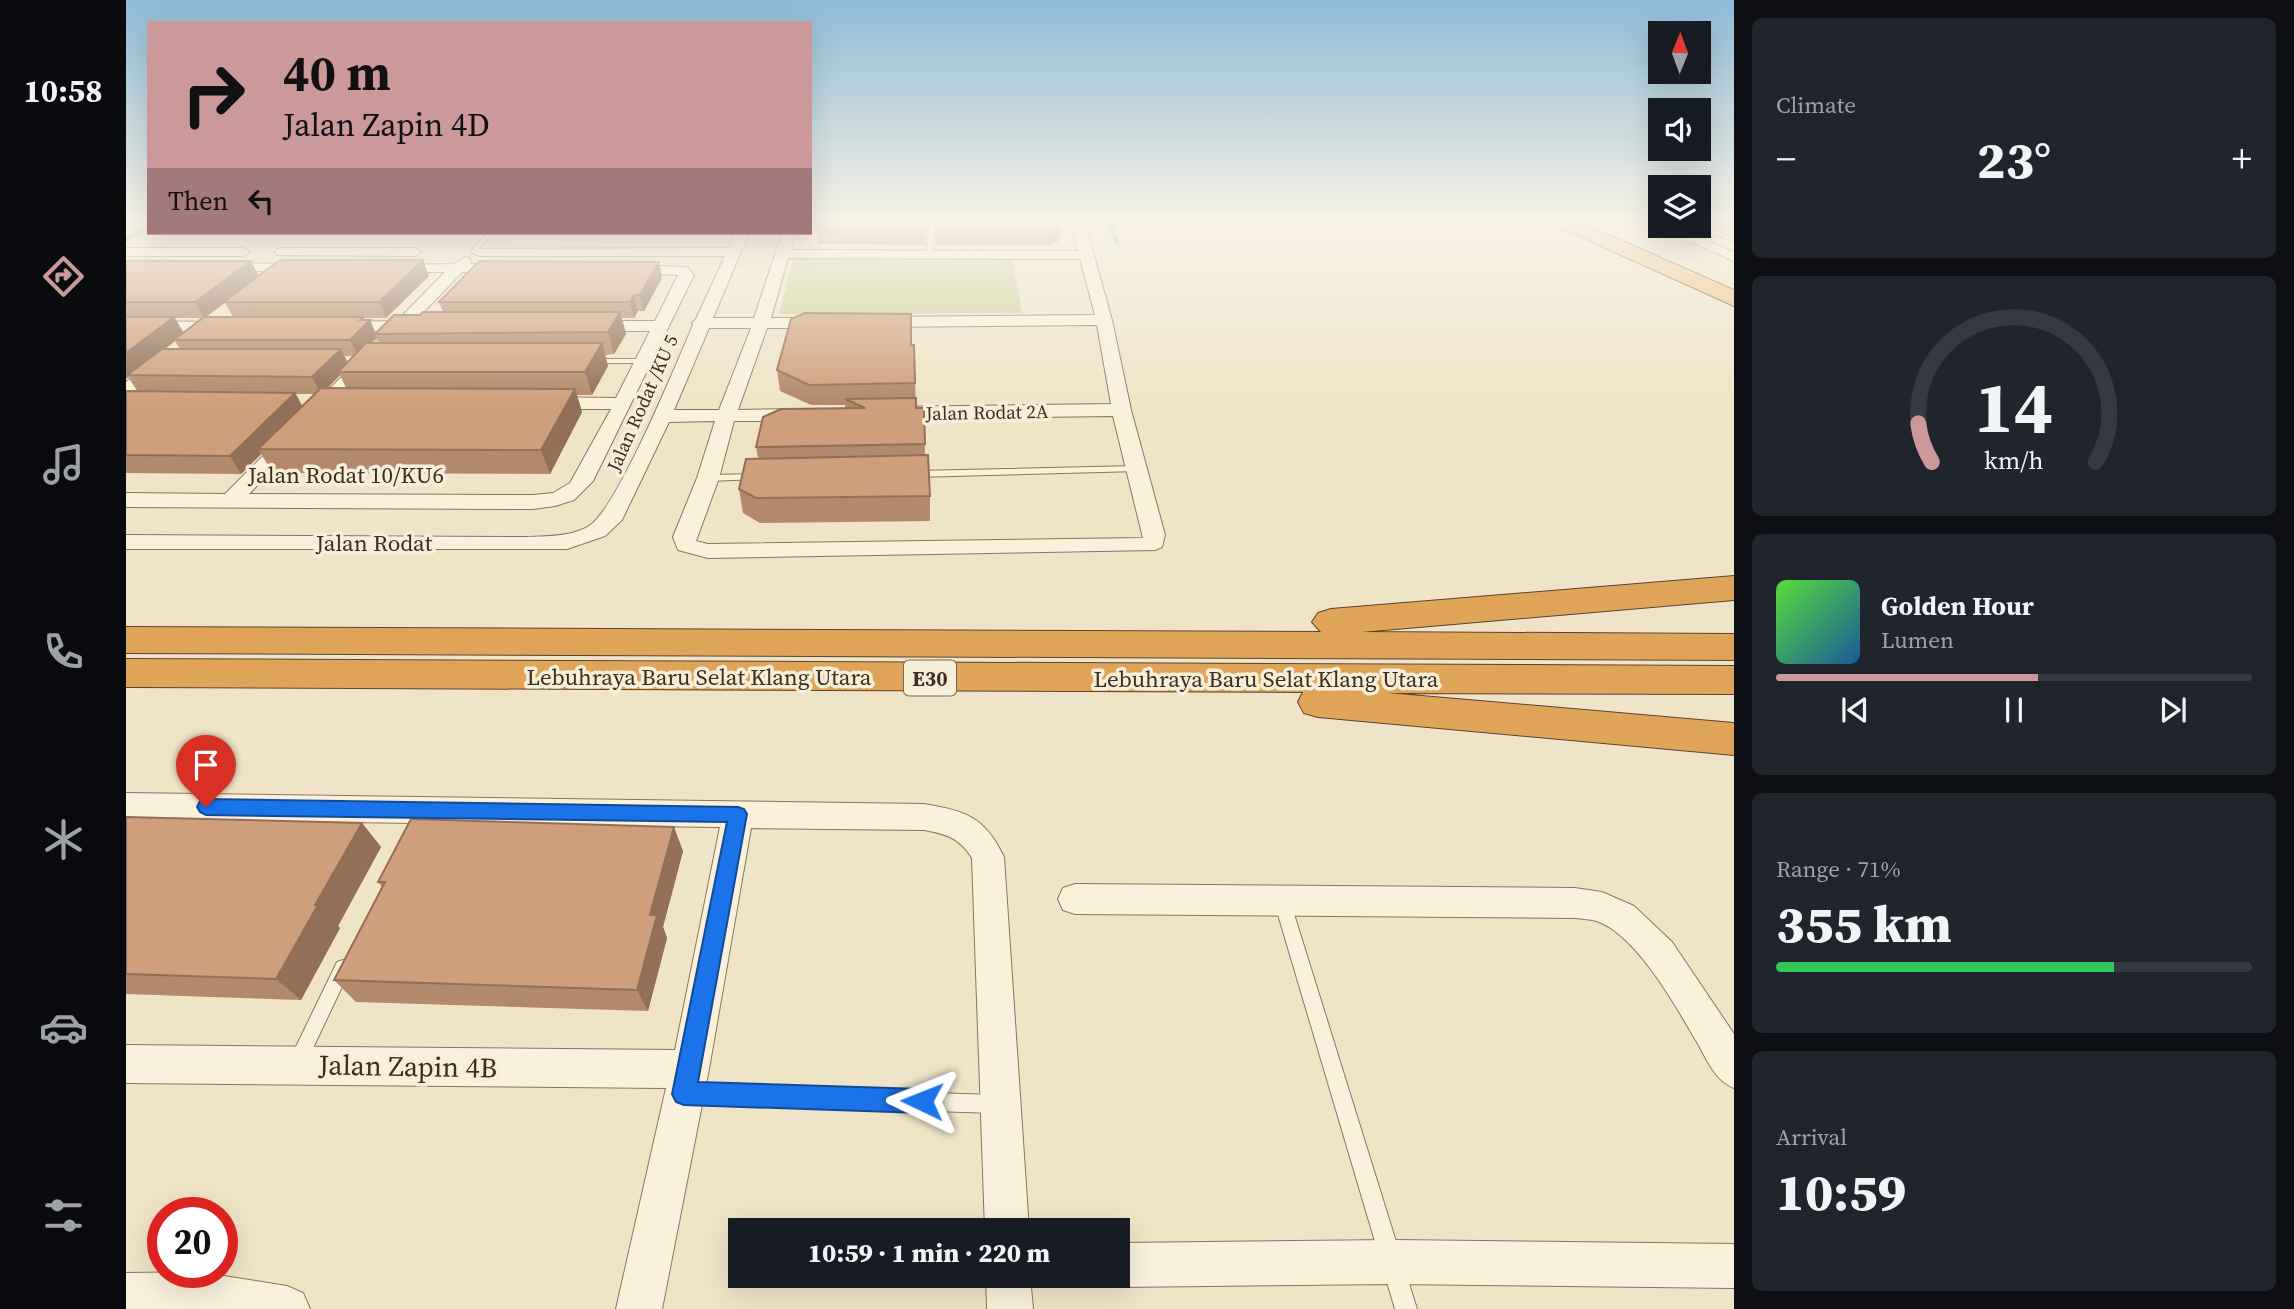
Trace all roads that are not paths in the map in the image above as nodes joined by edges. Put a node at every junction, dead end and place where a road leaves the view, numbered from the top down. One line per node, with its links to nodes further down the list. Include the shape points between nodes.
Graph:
1 (267, 281): 8 (street)
2 (442, 281): 17 (street)
3 (683, 281): 21 (street)
4 (719, 281): 12 (street, Jalan Rodat /KU 5)
5 (774, 281): 13 (street)
6 (1094, 281): 11 (street)
7 (1694, 281): 9 (highway)
8 (263, 284)
9 (1734, 299)
10 (230, 310): 20 (street)
11 (1104, 320): 13 (street); 30 (street)
12 (700, 323): 13 (street); 33 (street, Jalan Rodat /KU 5)
13 (761, 323): 34 (street)
14 (126, 326): 20 (street)
15 (250, 326): 20 (street)
16 (319, 326): 17 (street)
17 (402, 326): 18 (street); 26 (street)
18 (429, 326)
19 (579, 326): 21 (street)
20 (209, 327): 24 (street)
21 (661, 327): 23 (street)
22 (575, 361): 23 (lane)
23 (644, 361): 29 (street)
24 (131, 398)
25 (301, 402): 26 (street)
26 (327, 402): 27 (street); 40 (street)
27 (354, 402)
28 (529, 403): 29 (street)
29 (623, 404): 40 (street, Jalan Rodat 10/KU6, via 582,481 565,497 533,502)
30 (1121, 410): 32 (street, Jalan Rodat 2A); 35 (street)
31 (822, 414): 34 (street)
32 (876, 414)
33 (662, 416): 34 (street); 41 (street, Jalan Rodat /KU 5)
34 (726, 416): 38 (street)
35 (1137, 469): 36 (lane); 38 (street, via 1154,535 1154,542 1147,545 698,550 683,541)
36 (902, 474)
37 (763, 477): 38 (lane)
38 (708, 478)
39 (126, 500): 40 (street, Jalan Rodat 10/KU6)
40 (229, 502)
41 (614, 514): 42 (street, Jalan Rodat, via 597,531 567,542)
42 (126, 542)
43 (1734, 588): 45 (highway, via 1441,615)
44 (126, 640): 45 (highway, Lebuhraya Baru Selat Klang Utara / E30)
45 (976, 644): 46 (highway, Lebuhraya Baru Selat Klang Utara / E30)
46 (1724, 647)
47 (126, 673): 48 (highway, Lebuhraya Baru Selat Klang Utara / E30)
48 (680, 677): 49 (highway, Lebuhraya Baru Selat Klang Utara / E30); 50 (highway, via 1266,697)
49 (1734, 680)
50 (1734, 739)
51 (126, 806): 52 (street, via 417,816)
52 (738, 814): 59 (street); 60 (street, via 924,817 959,823 979,837 988,857)
53 (1075, 899): 54 (street)
54 (1282, 900): 58 (street, via 1603,908 1657,947); 62 (lane)
55 (349, 955): 57 (lane)
56 (126, 1064): 57 (street, Jalan Zapin 4B)
57 (296, 1064): 59 (street, Jalan Zapin 4B)
58 (1734, 1069)
59 (687, 1081): 60 (lane); 68 (street)
60 (1002, 1104): 61 (street)
61 (1007, 1218)
62 (1392, 1262): 63 (street); 64 (street); 70 (lane)
63 (1130, 1265)
64 (1734, 1266)
65 (1009, 1288): 69 (street)
66 (126, 1296): 67 (street, via 198,1295)
67 (287, 1309)
68 (639, 1309)
69 (1010, 1309)
70 (1406, 1309)

